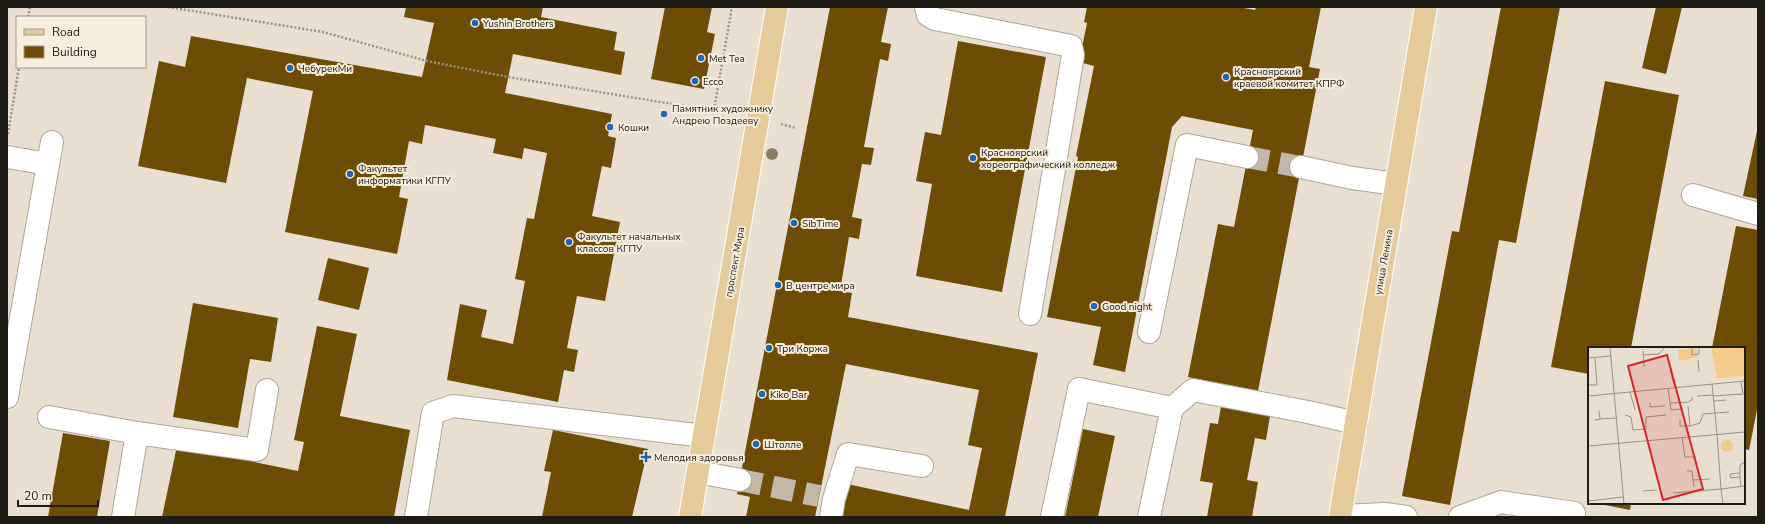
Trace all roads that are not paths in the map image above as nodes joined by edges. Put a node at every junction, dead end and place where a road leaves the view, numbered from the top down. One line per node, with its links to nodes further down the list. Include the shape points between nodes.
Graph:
1 (777, 7): 20 (main road, проспект Мира)
2 (926, 7): 12 (street, via 928,15 935,19 1071,46 1073,55)
3 (1426, 7): 9 (main road, улица Ленина)
4 (52, 142): 7 (street)
5 (7, 157): 7 (street)
6 (1248, 157): 13 (street, via 1187,146)
7 (48, 164): 15 (street)
8 (1301, 167): 9 (street)
9 (1396, 184): 18 (main road, улица Ленина)
10 (1693, 195): 11 (street)
11 (1758, 214)
12 (1030, 314)
13 (1149, 332)
14 (267, 390): 19 (street, via 257,450)
15 (7, 397)
16 (1172, 408): 18 (street, via 1193,390); 29 (street, via 1079,389); 30 (street)
17 (49, 417): 19 (street)
18 (1356, 423): 31 (main road, улица Ленина)
19 (137, 433): 26 (street)
20 (704, 436): 22 (main road, проспект Мира); 27 (street, via 453,406 434,413)
21 (922, 466): 24 (street, via 848,454)
22 (698, 472): 23 (street); 28 (main road, проспект Мира)
23 (740, 480)
24 (828, 504)
25 (1574, 513): 33 (street, via 1501,502)
26 (123, 517)
27 (416, 517)
28 (690, 517)
29 (1052, 517)
30 (1149, 517)
31 (1340, 517): 32 (street, via 1386,514)
32 (1406, 517)
33 (1460, 517)

